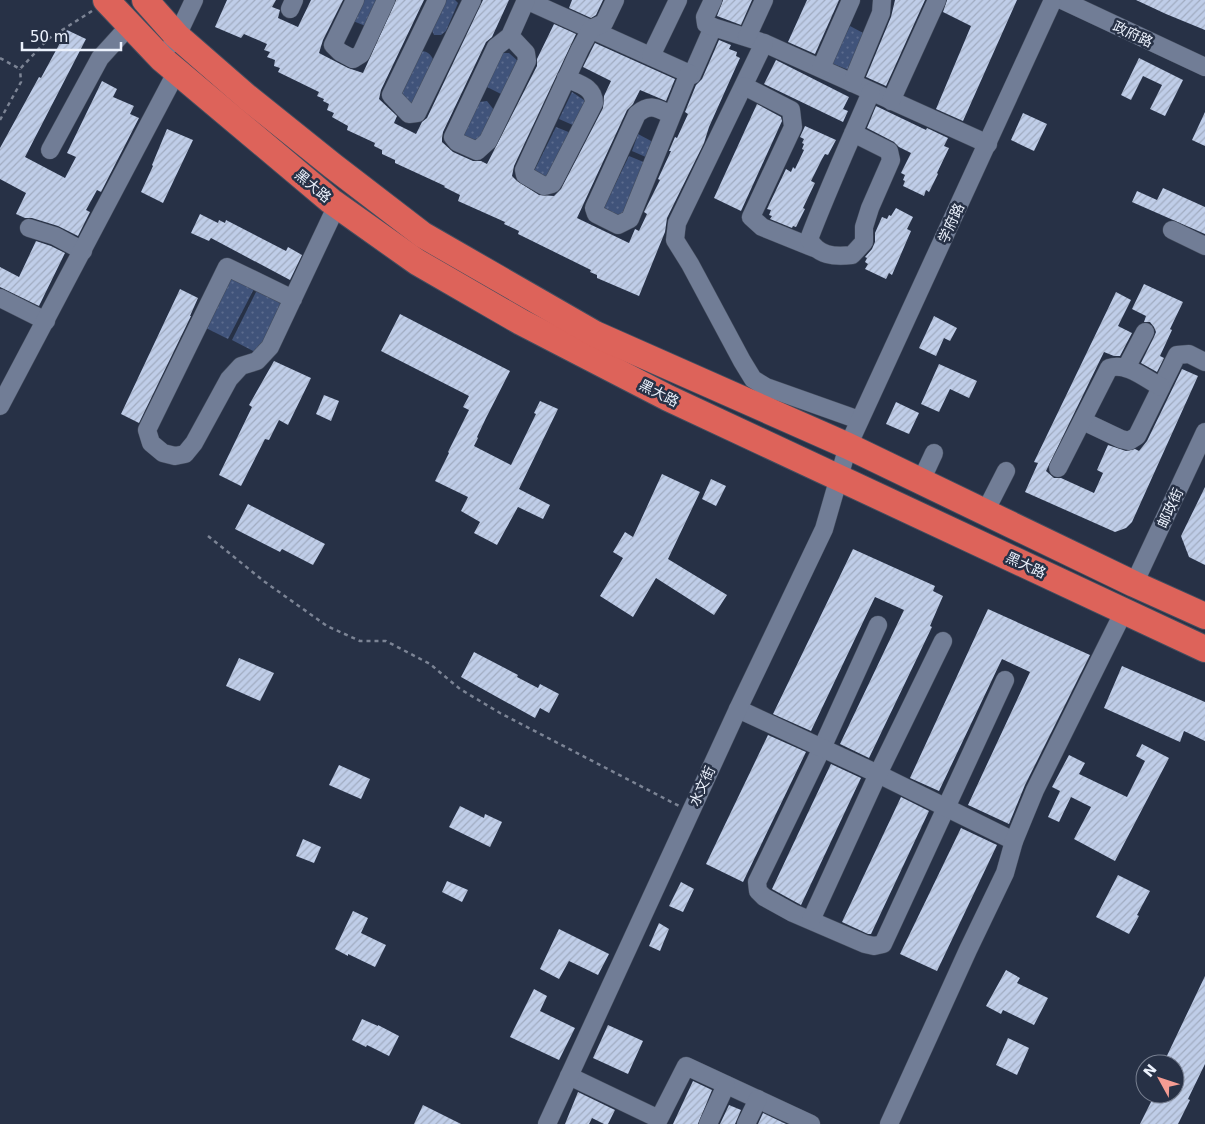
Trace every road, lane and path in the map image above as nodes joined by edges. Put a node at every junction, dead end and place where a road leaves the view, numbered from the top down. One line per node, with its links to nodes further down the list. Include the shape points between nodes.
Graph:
1 (145, 0): 21 (highway, 黑大路)
2 (194, 0): 21 (street)
3 (355, 0): 4 (street, via 333,45 353,59 361,54)
4 (386, 0)
5 (437, 0): 6 (street, via 391,95 409,114 417,113)
6 (472, 0)
7 (526, 0): 20 (street); 22 (street)
8 (615, 0): 20 (street, via 604,22)
9 (678, 0): 25 (street)
10 (713, 0): 19 (street, via 705,17 706,24)
11 (764, 0): 23 (street)
12 (851, 0): 29 (street)
13 (882, 0): 33 (street, via 881,13)
14 (937, 0): 36 (street)
15 (1053, 0): 40 (street, 学府路)
16 (1062, 0): 28 (street, 政府路)
17 (107, 1): 18 (highway, 黑大路); 30 (path, via 48,39)
18 (130, 25): 27 (highway, 黑大路); 41 (street, via 100,58)
19 (713, 27): 23 (street); 31 (street, via 692,75)
20 (591, 29): 25 (street); 32 (street)
21 (177, 36): 27 (street); 59 (highway, 黑大路, via 270,116 423,235 596,334)
22 (510, 36): 22 (street, via 496,47 452,137 477,151 488,141 527,61 526,53)
23 (747, 37): 24 (street)
24 (764, 43): 29 (street); 34 (street)
25 (651, 56): 31 (street)
26 (0, 58): 30 (path)
27 (169, 65): 42 (highway, 黑大路); 47 (street)
28 (1205, 67)
29 (821, 68): 33 (street)
30 (20, 69): 38 (path, via 21,82)
31 (689, 74): 37 (street)
32 (566, 78): 32 (street, via 524,170 525,175 544,186 552,184 555,179 594,102 588,88)
33 (852, 83): 35 (street)
34 (744, 86): 46 (street, via 791,110 793,126 751,217 762,227); 56 (street, via 677,224 675,240 753,378 766,388)
35 (871, 92): 36 (street); 39 (street)
36 (891, 101): 40 (street)
37 (672, 116): 37 (street, via 630,219 618,225 596,214 594,208 637,114 652,106)
38 (0, 120)
39 (853, 133): 46 (street, via 809,239); 46 (street, via 889,151 891,160 870,208 864,227 864,242 852,255 836,257)
40 (988, 144): 56 (street, 学府路)
41 (50, 150)
42 (337, 205): 49 (street); 63 (highway, 黑大路, via 417,262 521,322 668,398)
43 (29, 228): 47 (street, via 55,236)
44 (1172, 230): 45 (street)
45 (1205, 246)
46 (814, 248)
47 (83, 251): 50 (street)
48 (0, 298): 50 (street)
49 (294, 299): 49 (street, via 270,347 257,361 241,366 229,379 185,454 163,453 150,443 148,430 228,267)
50 (46, 321): 55 (street)
51 (1145, 332): 53 (street)
52 (1205, 362): 54 (street, via 1188,354 1177,355)
53 (1126, 368): 54 (street); 57 (street, via 1109,368)
54 (1162, 387): 57 (street, via 1137,436 1128,441)
55 (0, 406)
56 (859, 420): 59 (street, 学府路)
57 (1083, 421): 61 (street)
58 (1205, 432): 67 (street, 邮政街)
59 (848, 446): 63 (street, 水文街); 64 (highway, 黑大路)
60 (934, 453): 64 (street)
61 (1058, 468)
62 (1006, 471): 65 (street)
63 (840, 477): 68 (highway, 黑大路); 74 (street, 水文街, via 824,529)
64 (921, 481): 65 (highway, 黑大路)
65 (985, 512): 67 (highway, 黑大路)
66 (208, 536): 78 (path, via 327,626 360,641 386,641 430,664 460,689 500,713)
67 (1134, 584): 69 (highway, 黑大路)
68 (1124, 611): 72 (highway, 黑大路); 79 (street, via 1035,790)
69 (1205, 616)
70 (878, 625): 75 (street)
71 (944, 641): 76 (street)
72 (1205, 649)
73 (1006, 680): 77 (street)
74 (738, 709): 75 (street); 78 (street, 水文街)
75 (822, 748): 76 (street); 80 (street, via 757,882 758,891 764,897)
76 (878, 774): 77 (street); 80 (street)
77 (946, 808): 79 (street); 80 (street, via 883,944 865,944)
78 (690, 812): 81 (street, 水文街)
79 (1014, 841): 89 (street, via 1005,873)
80 (811, 920)
81 (569, 1076): 84 (street); 85 (street, 水文街)
82 (726, 1085): 83 (street); 84 (street, via 686,1066); 86 (street)
83 (758, 1099): 87 (street); 88 (street)
84 (658, 1122)
85 (547, 1124)
86 (708, 1124)
87 (746, 1124)
88 (811, 1124)
89 (889, 1124)

